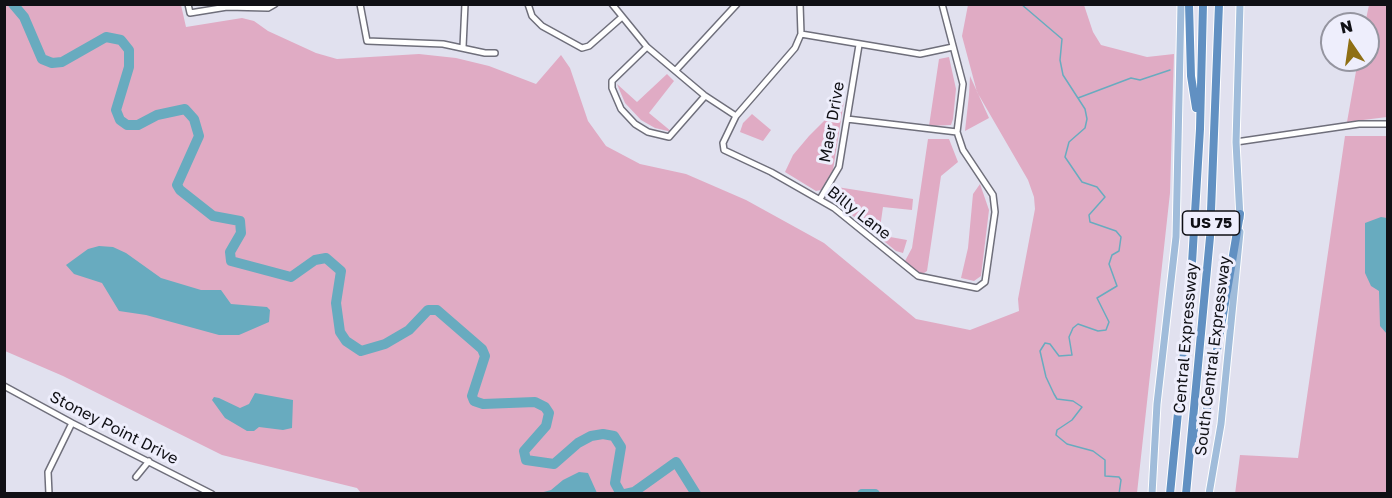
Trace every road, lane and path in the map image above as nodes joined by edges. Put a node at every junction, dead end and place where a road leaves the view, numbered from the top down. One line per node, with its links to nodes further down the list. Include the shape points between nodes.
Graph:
1 (188, 4): 14 (street, via 190,13)
2 (360, 4): 19 (street, via 367,42)
3 (465, 4): 19 (street)
4 (528, 4): 15 (street, via 532,16 542,26 582,48)
5 (612, 4): 15 (street)
6 (738, 4): 22 (street)
7 (800, 4): 16 (street)
8 (942, 4): 20 (street)
9 (1182, 4): 39 (main road, via 1176,237 1157,404)
10 (1189, 4): 27 (highway, via 1191,76)
11 (1203, 4): 27 (highway, Central Expressway / US 75)
12 (1219, 4): 34 (highway, Central Expressway / US 75, via 1213,201)
13 (1240, 4): 29 (main road, South Central Expressway)
14 (275, 5)
15 (622, 17): 18 (street)
16 (801, 34): 17 (street); 24 (street, via 789,58)
17 (859, 45): 20 (street, via 920,54); 25 (street, Maer Drive)
18 (647, 46): 22 (street); 23 (street, via 612,81 615,98 626,116 648,132 672,136)
19 (463, 47): 21 (street)
20 (953, 47): 28 (street, via 963,95)
21 (495, 53)
22 (676, 70): 23 (street)
23 (705, 96): 24 (street)
24 (736, 116): 30 (street, Billy Lane, via 722,147 727,153)
25 (847, 119): 28 (street); 30 (street, Maer Drive, via 839,167)
26 (1386, 124): 29 (street, via 1359,124)
27 (1200, 129): 40 (highway, Central Expressway / US 75, via 1191,280)
28 (957, 132): 30 (street, Billy Lane, via 963,150 993,195 995,212 986,282 982,287 918,276)
29 (1236, 142): 31 (main road, South Central Expressway)
30 (820, 199)
31 (1240, 214): 34 (highway, via 1204,427); 42 (main road, South Central Expressway, via 1221,424)
32 (4, 386): 33 (street, Stoney Point Drive)
33 (72, 423): 35 (street, Stoney Point Drive); 37 (street, via 48,472)
34 (1192, 441): 41 (highway, Central Expressway / US 75)
35 (149, 461): 36 (street); 38 (street, Stoney Point Drive)
36 (135, 477)
37 (49, 494)
38 (212, 494)
39 (1152, 494)
40 (1170, 494)
41 (1186, 494)
42 (1209, 494)

